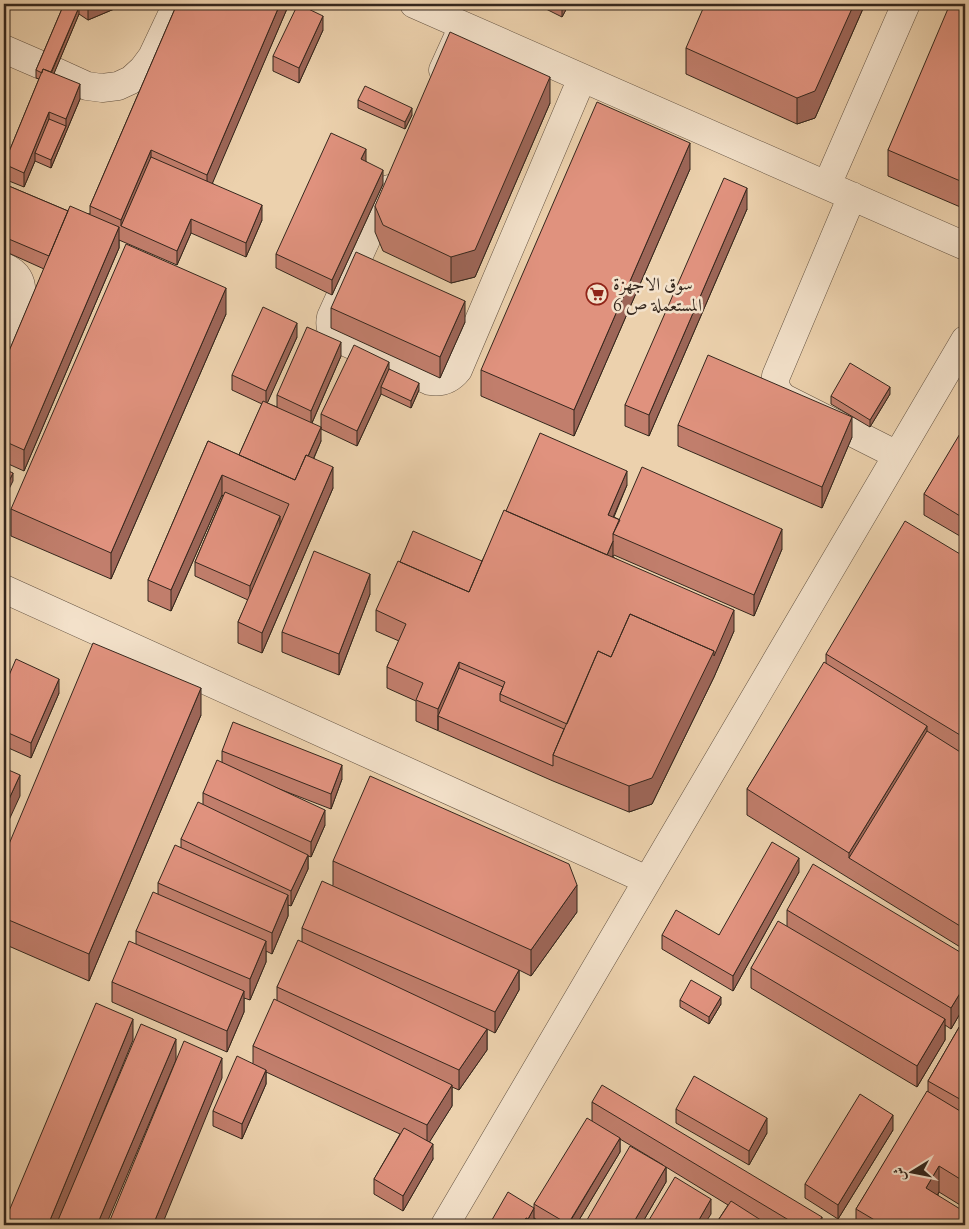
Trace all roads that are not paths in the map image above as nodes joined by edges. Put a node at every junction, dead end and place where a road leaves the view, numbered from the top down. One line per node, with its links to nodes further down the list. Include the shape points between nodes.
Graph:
1 (177, 4): 5 (street, via 152,57 131,80 118,86 87,86)
2 (906, 4): 9 (street)
3 (426, 6): 4 (street)
4 (463, 26): 6 (street); 7 (street)
5 (4, 49)
6 (582, 78): 8 (street, via 474,308 458,370 446,381 430,380 337,338 331,328 332,317 368,260); 9 (street)
7 (432, 93)
8 (400, 166)
9 (827, 185): 10 (street)
10 (852, 196): 11 (street); 15 (street, via 776,376 776,388 784,398)
11 (965, 246)
12 (4, 267): 13 (street, via 17,276 22,291)
13 (4, 335)
14 (965, 340): 15 (street)
15 (897, 455): 17 (street)
16 (4, 589): 17 (street)
17 (647, 880): 18 (street)
18 (445, 1225)

